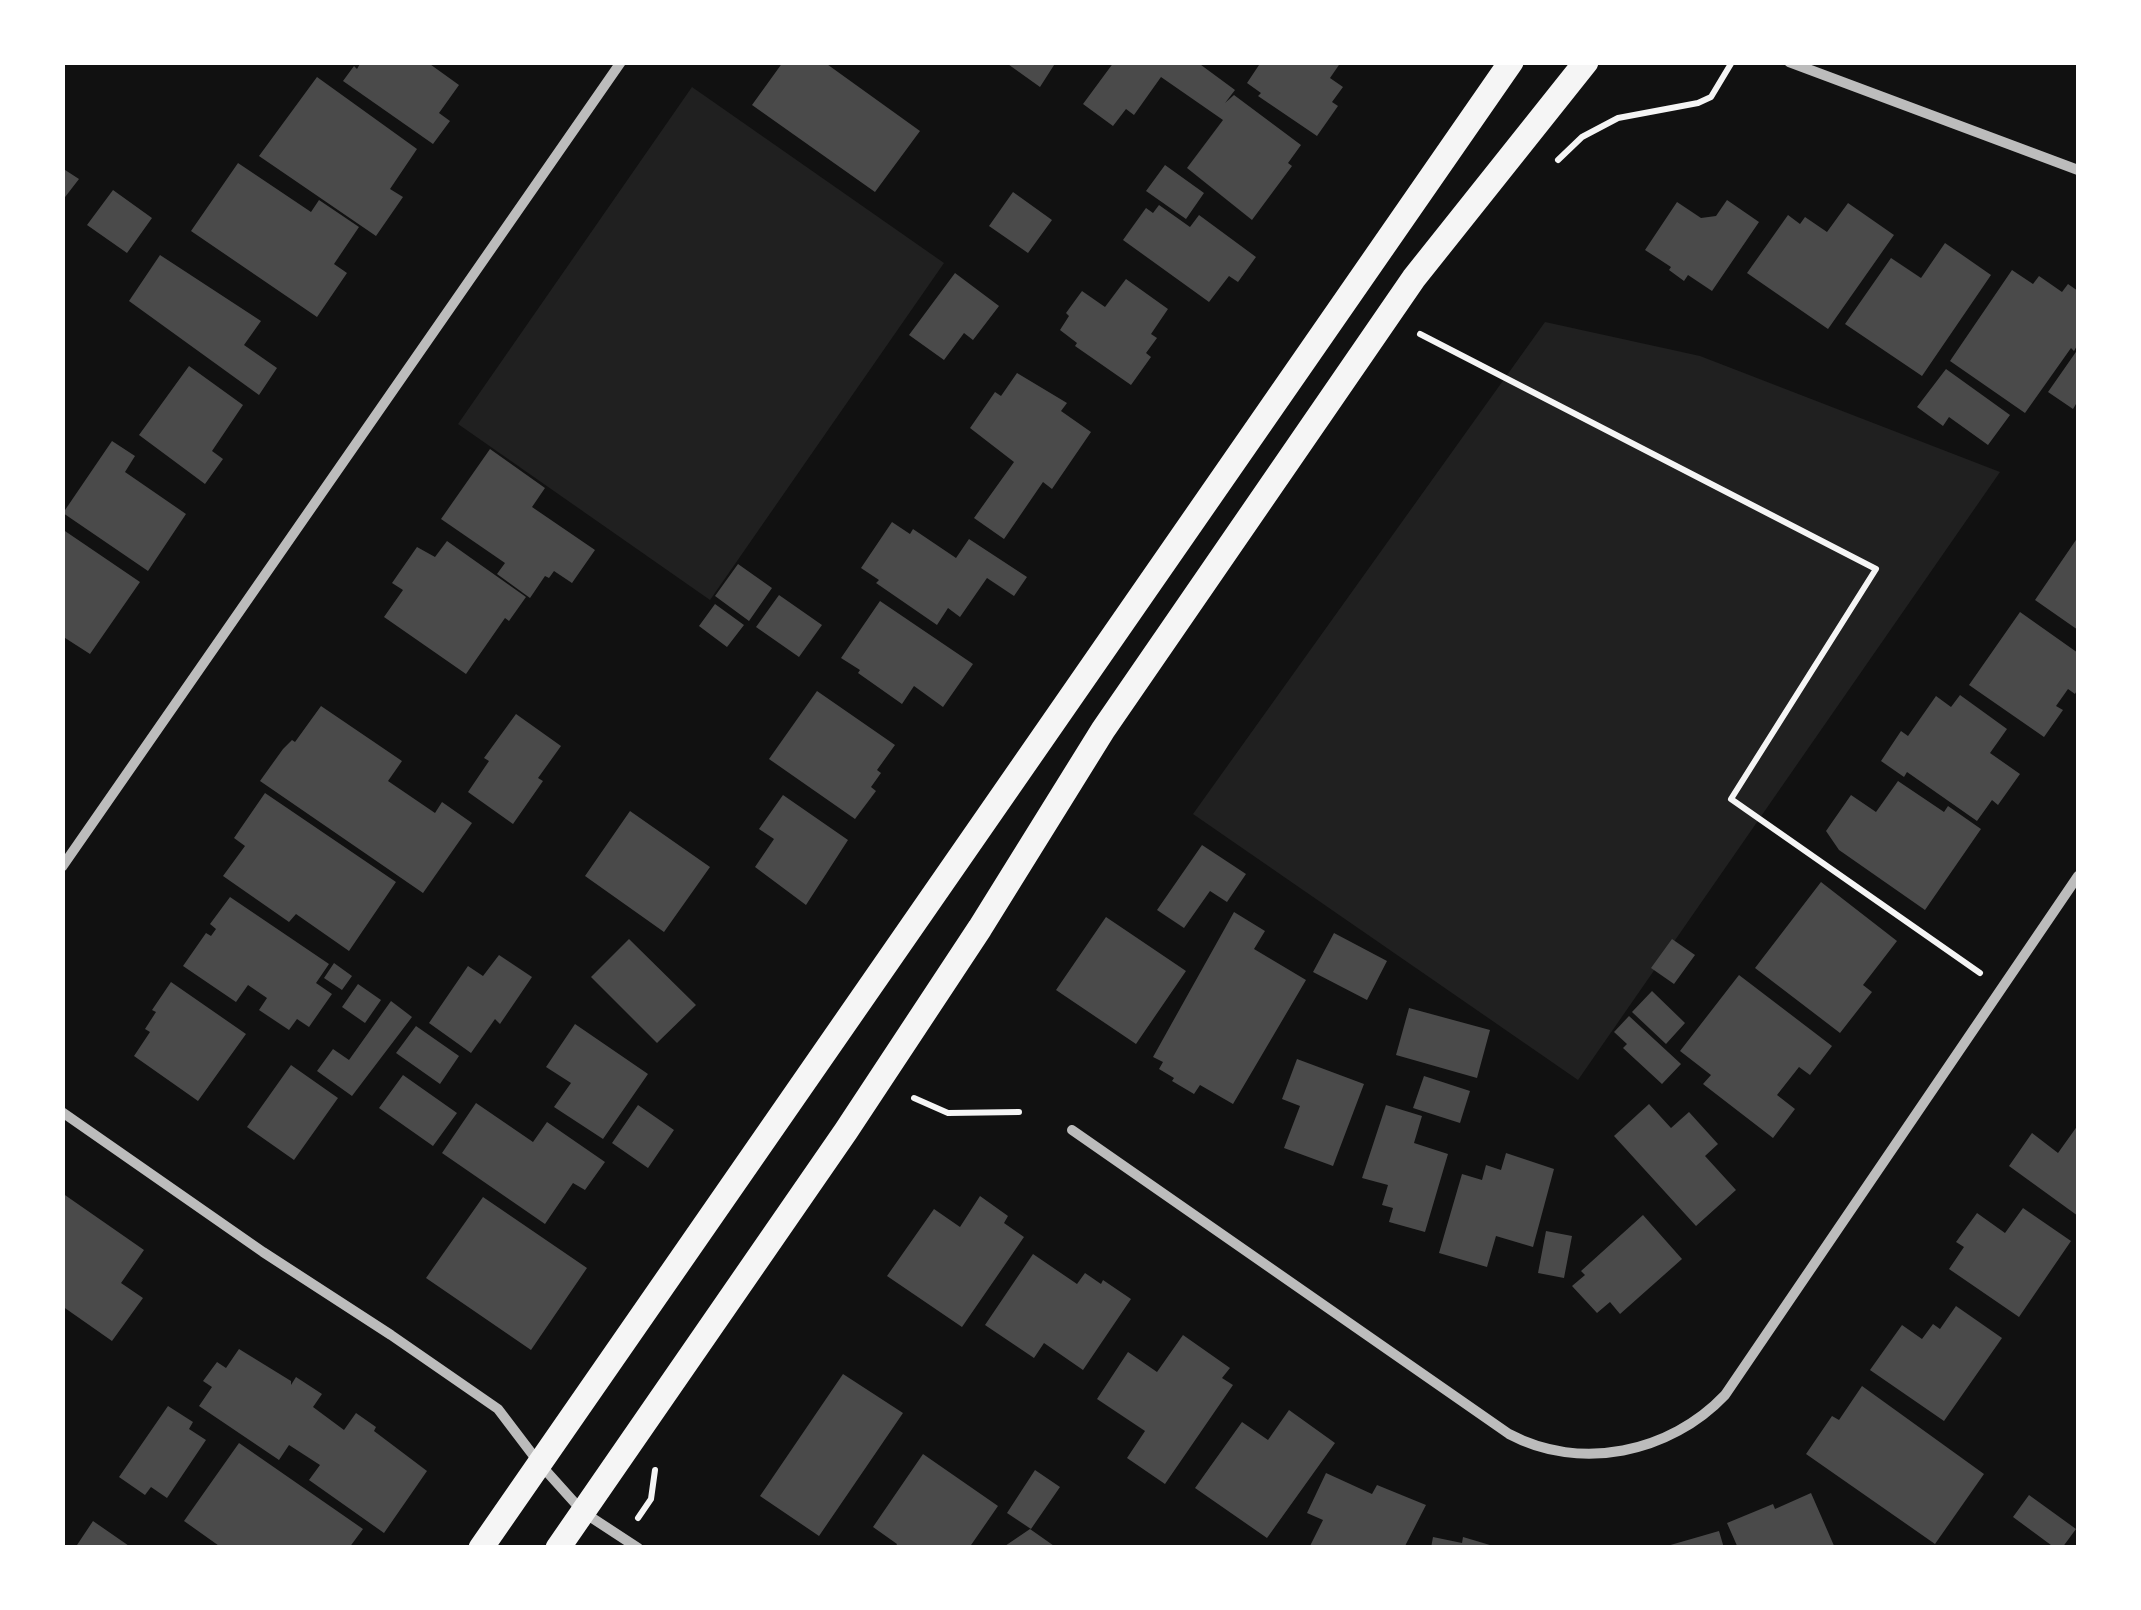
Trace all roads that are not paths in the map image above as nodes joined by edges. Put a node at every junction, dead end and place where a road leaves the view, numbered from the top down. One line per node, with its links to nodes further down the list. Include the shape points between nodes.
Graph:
1 (621, 62): 6 (street)
2 (1511, 62): 10 (main road)
3 (1586, 62): 11 (main road, via 1403,294 1103,730 846,1131)
4 (1789, 62): 5 (street)
5 (2078, 170)
6 (62, 866)
7 (2078, 876): 9 (street, via 1725,1395 1705,1416 1660,1440 1574,1456 1509,1434)
8 (62, 1112): 10 (street, via 498,1410)
9 (1072, 1130)
10 (539, 1463): 11 (street); 12 (main road)
11 (584, 1512): 13 (main road); 14 (street)
12 (481, 1548)
13 (558, 1548)
14 (638, 1548)

